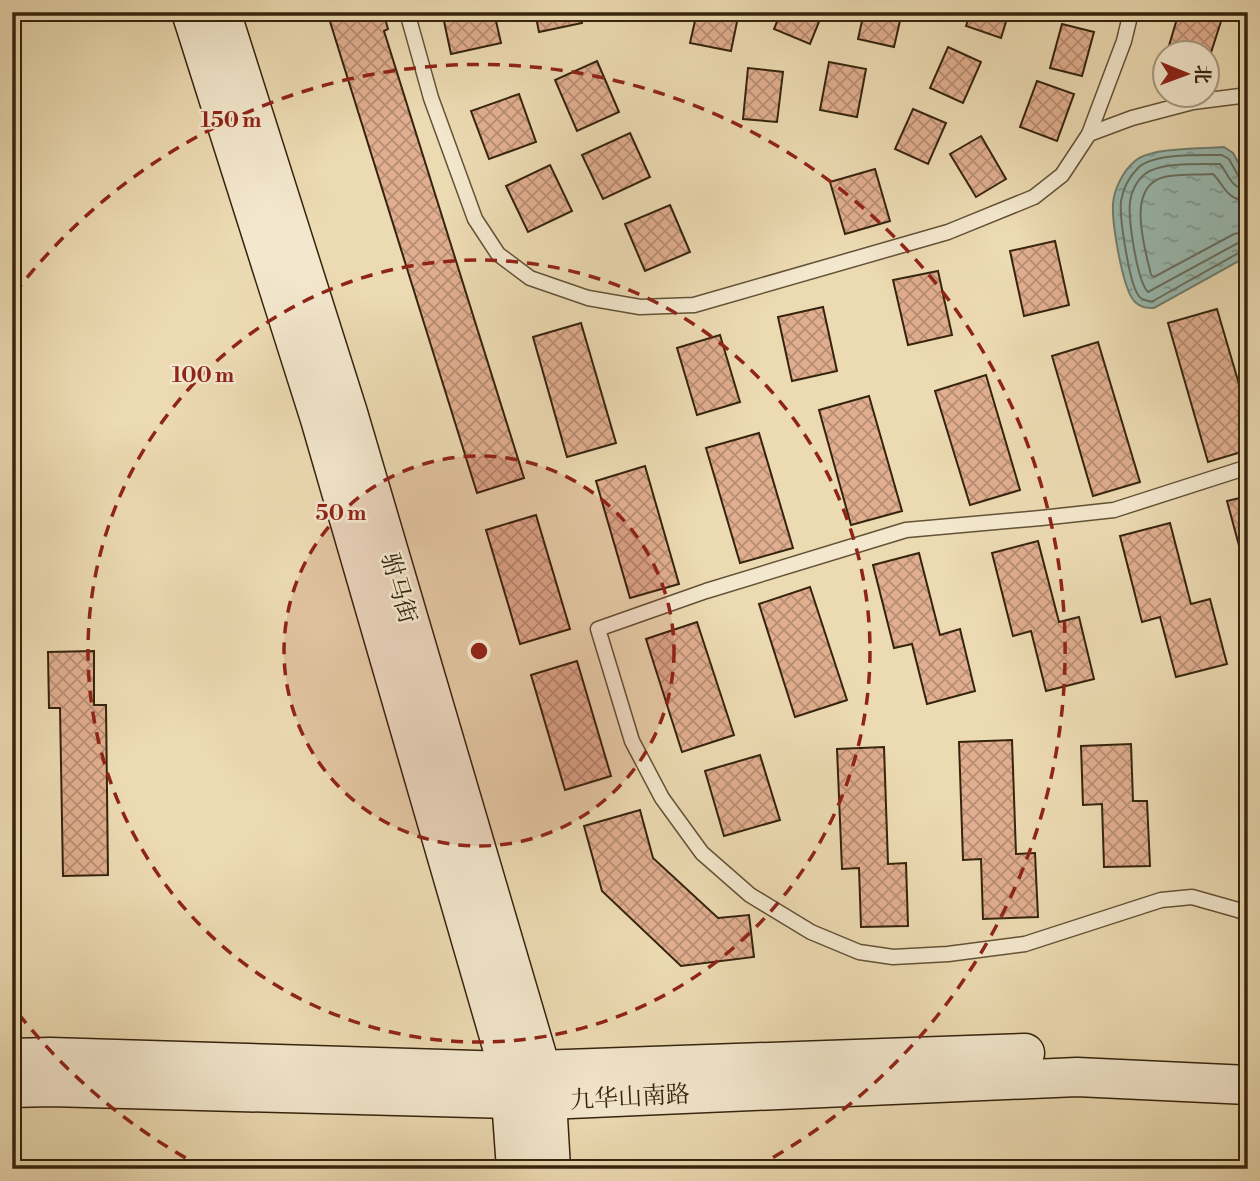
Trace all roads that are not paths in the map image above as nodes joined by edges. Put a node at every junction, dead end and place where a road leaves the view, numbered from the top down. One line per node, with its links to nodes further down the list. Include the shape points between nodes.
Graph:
1 (191, 12): 11 (main road, 驸马街)
2 (221, 12): 11 (main road, 驸马街, via 348,413)
3 (407, 12): 6 (lane, via 431,98 475,219 498,254 530,278 587,298 640,307 694,305 948,232 1034,197 1062,175)
4 (1131, 12): 6 (lane)
5 (1248, 95): 6 (lane, via 1193,102)
6 (1088, 134)
7 (1248, 467): 8 (lane, via 1114,510 906,530 598,629 632,741 662,798 702,853 750,895 811,932 859,952 892,957 1026,944 1161,900 1192,897)
8 (1248, 914)
9 (12, 1058): 11 (main road, 九华山南路, via 64,1057)
10 (1248, 1061): 11 (main road, 九华山南路, via 1085,1051)
11 (527, 1085): 12 (main road, 九华山南路, via 1077,1077); 13 (main road, 九华山南路); 14 (main road, 驸马街); 15 (main road, 驸马街)
12 (1248, 1085)
13 (12, 1088)
14 (516, 1169)
15 (551, 1169)

